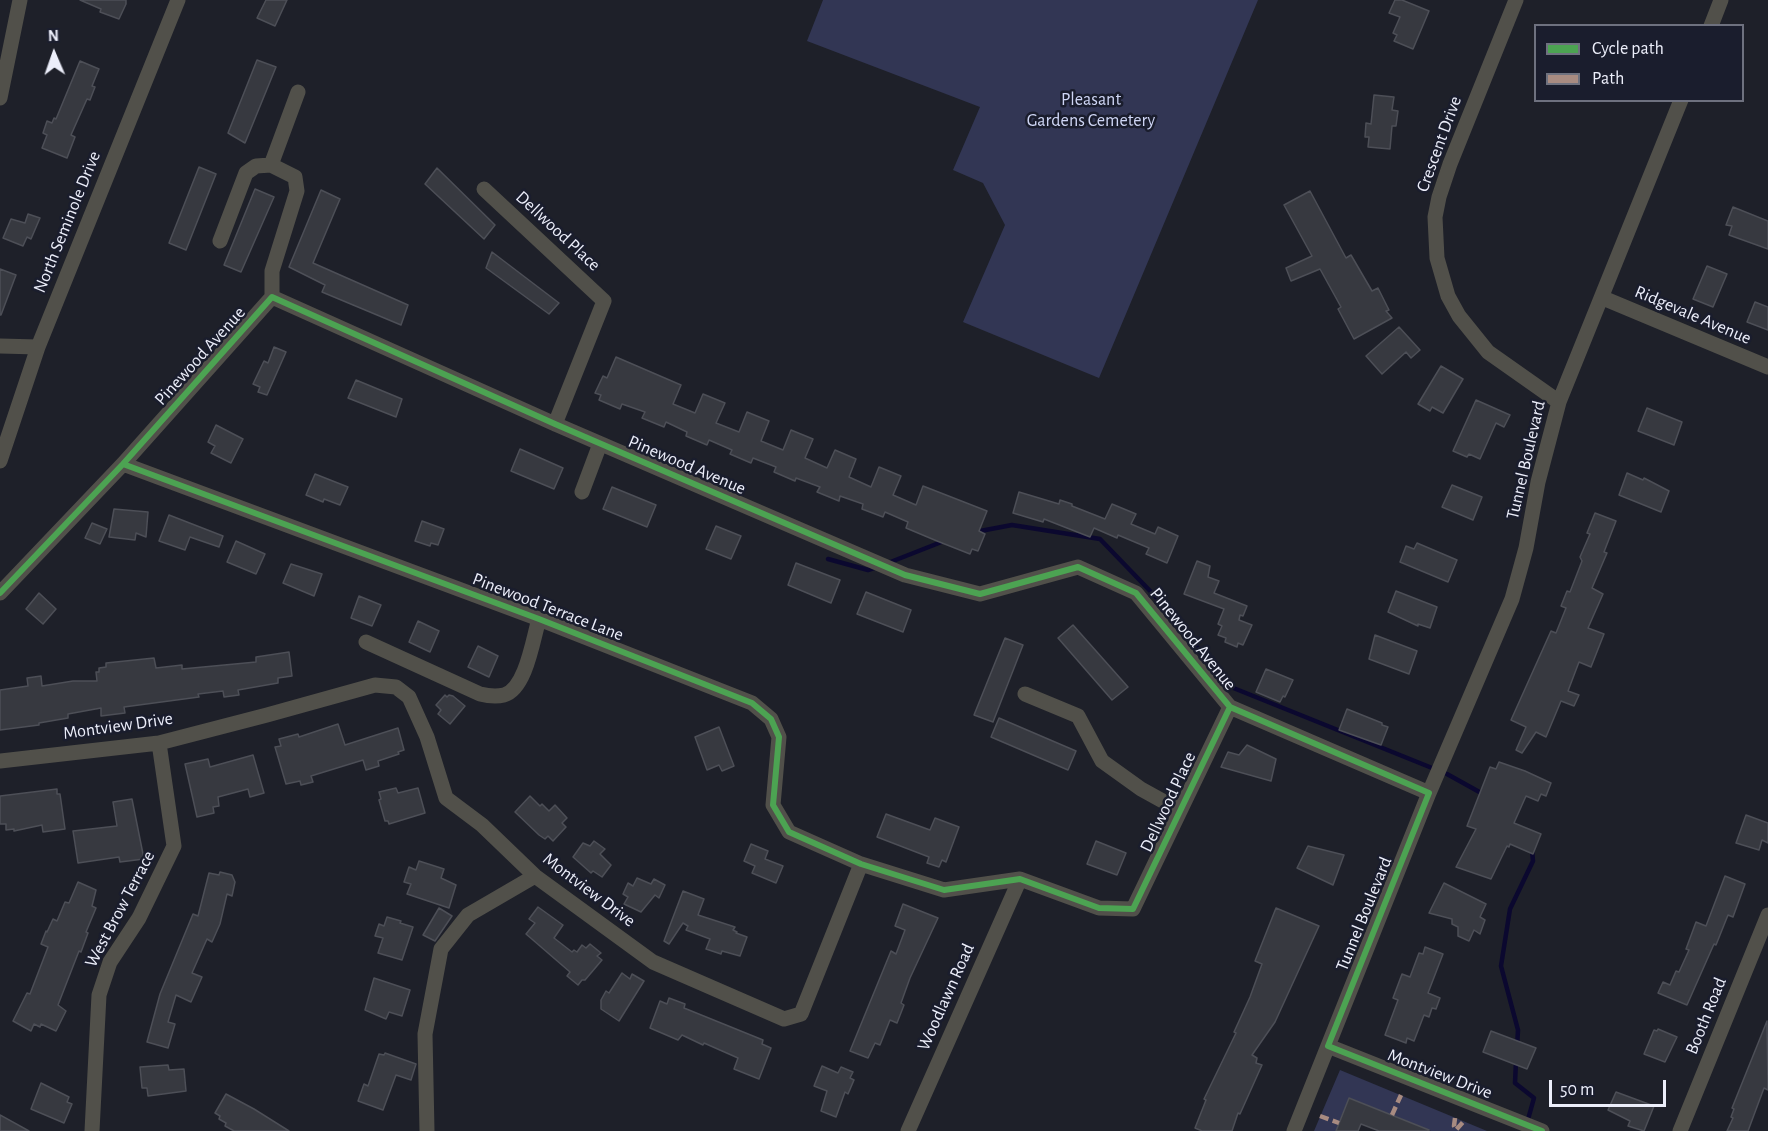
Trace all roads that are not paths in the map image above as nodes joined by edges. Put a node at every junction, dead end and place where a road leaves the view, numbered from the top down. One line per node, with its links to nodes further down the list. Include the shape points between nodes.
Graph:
1 (20, 0): 7 (street)
2 (177, 0): 15 (street, North Seminole Drive)
3 (1516, 0): 17 (street, Crescent Drive, via 1450,164 1435,217 1437,258 1459,316 1488,352)
4 (1721, 0): 5 (street)
5 (1712, 24)
6 (298, 92): 9 (street)
7 (0, 98)
8 (1680, 102): 13 (street, Tunnel Boulevard)
9 (272, 165): 11 (street, via 256,166 246,173); 12 (street, via 295,177 297,191 272,271)
10 (484, 189): 18 (street, Dellwood Place, via 604,301)
11 (220, 241)
12 (272, 297): 18 (street, Pinewood Avenue); 22 (street, Pinewood Avenue)
13 (1602, 298): 16 (street, Ridgevale Avenue); 17 (street, Tunnel Boulevard)
14 (0, 345): 15 (street)
15 (38, 347): 19 (street, North Seminole Drive)
16 (1768, 367)
17 (1559, 402): 31 (street, Tunnel Boulevard, via 1512,599)
18 (555, 424): 20 (street, Pinewood Avenue)
19 (5, 427): 21 (street, North Seminole Drive)
20 (600, 444): 23 (street); 28 (street, Pinewood Avenue, via 905,575 980,594 1078,567 1136,592)
21 (0, 461)
22 (123, 464): 24 (street, Pinewood Avenue); 25 (street, Pinewood Terrace Lane)
23 (582, 492)
24 (0, 593)
25 (539, 619): 26 (street, via 522,679 507,695 493,697); 33 (street, Pinewood Terrace Lane, via 752,703 771,719 779,737 773,805 789,832)
26 (366, 642)
27 (1025, 694): 32 (street, via 1078,716 1102,761)
28 (1230, 707): 31 (street, Pinewood Avenue); 32 (street, Dellwood Place)
29 (159, 742): 30 (street, Montview Drive); 34 (street, Montview Drive, via 375,685 396,687 409,697 428,737 446,798 482,825); 39 (street, West Brow Terrace, via 174,846 139,918 110,962 99,995)
30 (0, 761)
31 (1429, 793): 37 (street, Tunnel Boulevard)
32 (1179, 810): 35 (street, Dellwood Place, via 1133,909 1099,908)
33 (861, 864): 34 (street, Montview Drive, via 801,1014 784,1019 653,962); 35 (street, via 944,890)
34 (535, 876): 40 (street, via 468,915 441,949 425,1034)
35 (1020, 879): 41 (street, Woodlawn Road)
36 (1768, 915): 44 (street, Booth Road)
37 (1328, 1046): 38 (street, Montview Drive); 42 (street, Tunnel Boulevard)
38 (1515, 1126): 43 (street, Montview Drive)
39 (92, 1131)
40 (427, 1131)
41 (908, 1131)
42 (1294, 1131)
43 (1542, 1131)
44 (1680, 1131)

